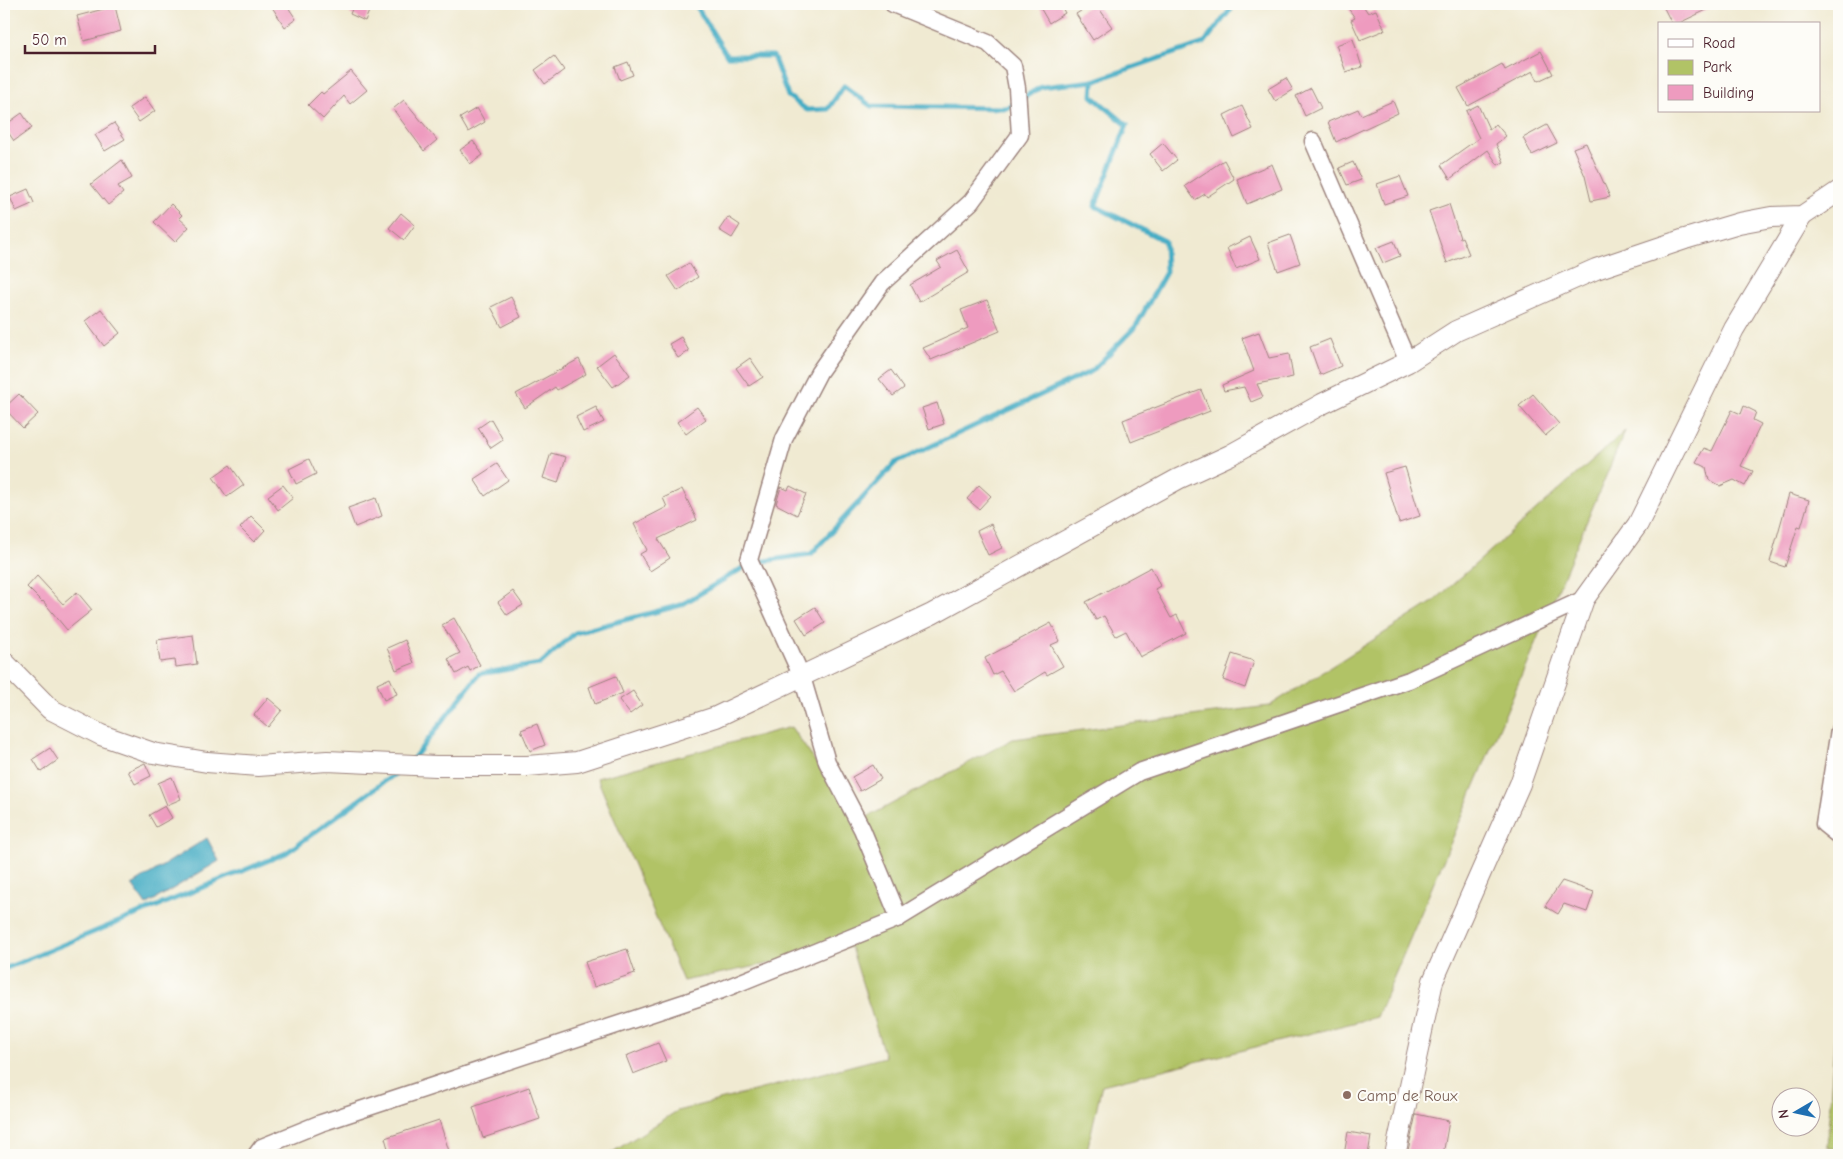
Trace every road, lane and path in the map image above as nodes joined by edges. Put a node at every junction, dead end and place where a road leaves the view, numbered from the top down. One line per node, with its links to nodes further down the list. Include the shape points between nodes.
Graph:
1 (893, 4): 8 (street, via 988,43 1013,66 1020,136 972,202 882,283 819,372 784,439 749,560)
2 (1313, 142): 5 (street)
3 (1839, 190): 4 (street)
4 (1802, 216): 5 (street, via 1739,223 1596,270 1456,331); 6 (street, via 1734,329 1638,524)
5 (1408, 362): 8 (street, via 1178,479 941,610)
6 (1584, 599): 11 (street, via 1409,680 1139,772); 13 (street, via 1520,784 1433,981)
7 (4, 662): 8 (street, via 50,709 101,735 152,753 258,766 327,761 436,766 527,766 577,762 716,717)
8 (802, 677): 11 (street, via 827,762 862,829)
9 (1839, 730): 10 (street, via 1824,824)
10 (1839, 836)
11 (898, 918): 12 (street, via 719,991 322,1123 262,1147)
12 (256, 1155)
13 (1395, 1155)

